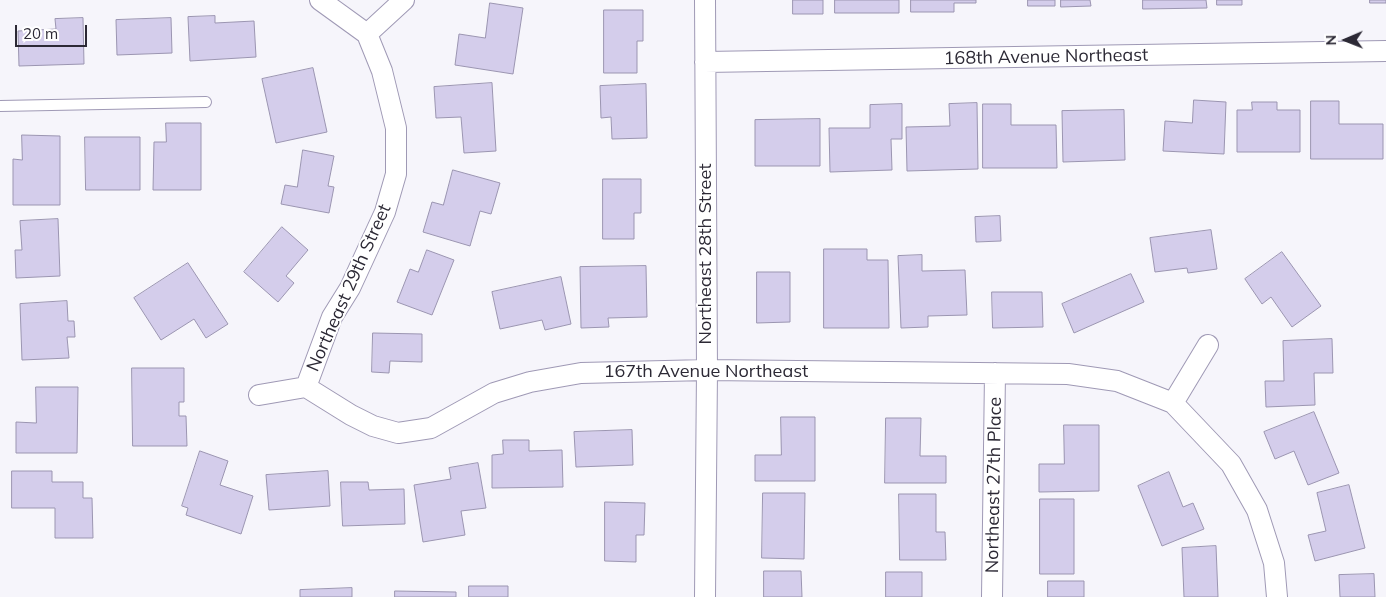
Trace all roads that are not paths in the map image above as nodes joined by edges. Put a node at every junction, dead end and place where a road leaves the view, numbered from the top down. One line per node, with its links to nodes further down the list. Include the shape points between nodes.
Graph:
1 (320, 0): 4 (street)
2 (404, 0): 4 (street)
3 (705, 0): 6 (street, Northeast 28th Street)
4 (367, 34): 12 (street, Northeast 29th Street, via 382,71 396,128 396,174 385,212 350,288 332,317)
5 (1386, 51): 6 (street, 168th Avenue Northeast)
6 (705, 62): 10 (street, Northeast 28th Street)
7 (206, 102): 8 (lane)
8 (0, 106)
9 (1208, 345): 14 (street)
10 (707, 370): 11 (street, 167th Avenue Northeast); 12 (street, 167th Avenue Northeast, via 581,373 530,382 494,393 431,428 398,433 373,426); 15 (street, Northeast 28th Street)
11 (995, 373): 14 (street, 167th Avenue Northeast, via 1068,374 1117,381); 16 (street, Northeast 27th Place)
12 (306, 387): 13 (street)
13 (259, 395)
14 (1173, 403): 17 (street, via 1231,464 1257,510 1274,563)
15 (705, 597)
16 (992, 597)
17 (1277, 597)

